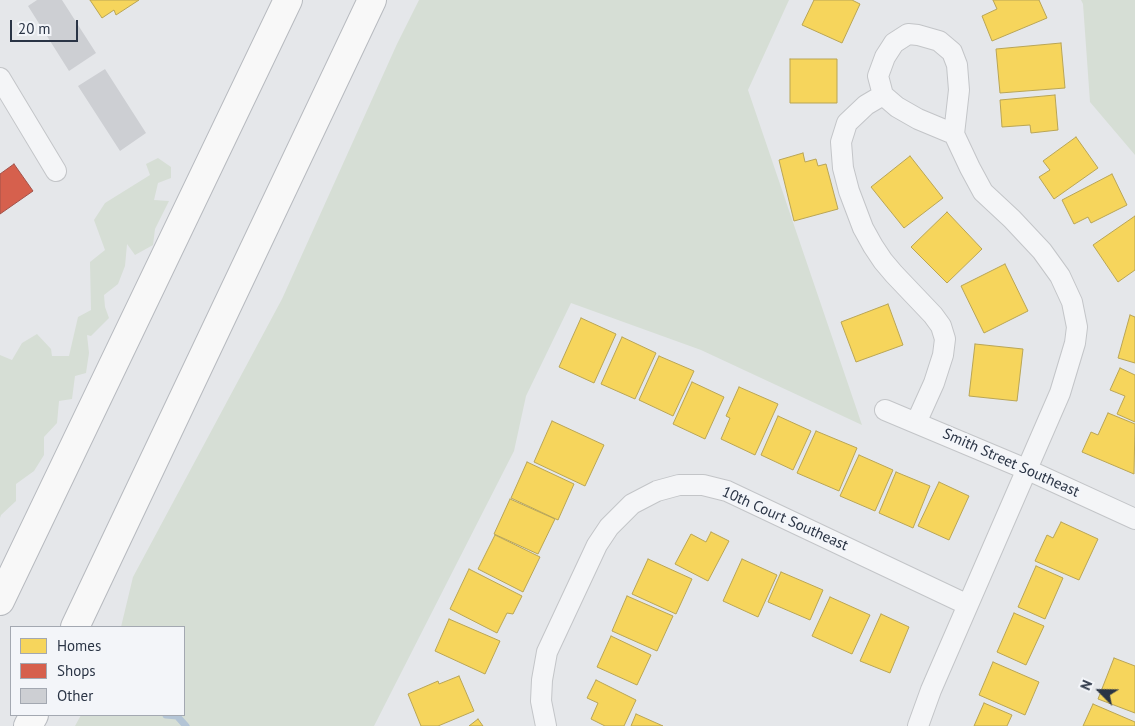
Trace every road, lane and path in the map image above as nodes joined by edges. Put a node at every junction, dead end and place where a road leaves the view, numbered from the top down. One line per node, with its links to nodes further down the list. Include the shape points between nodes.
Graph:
1 (288, 0): 11 (highway)
2 (372, 0): 13 (highway)
3 (0, 78): 6 (street)
4 (883, 94): 5 (street, via 918,119); 5 (street, via 878,76 894,43 908,34 939,41 952,52 957,64 959,90); 8 (street, via 847,123 841,142 843,168 863,228 873,246 894,274 933,315 945,339 934,383)
5 (954, 134): 9 (street, via 983,192 1042,251 1060,276 1072,302 1077,327 1075,344 1060,393)
6 (56, 171)
7 (885, 410): 8 (street, Smith Street Southeast)
8 (916, 423): 9 (street, Smith Street Southeast)
9 (1028, 470): 10 (street, Smith Street Southeast); 12 (street)
10 (1135, 519)
11 (0, 601)
12 (968, 605): 14 (street, 10th Court Southeast, via 727,491 702,485 679,485 657,491 632,504 609,527 597,545 547,652 541,701); 15 (street)
13 (75, 626)
14 (546, 726)
15 (918, 726)

